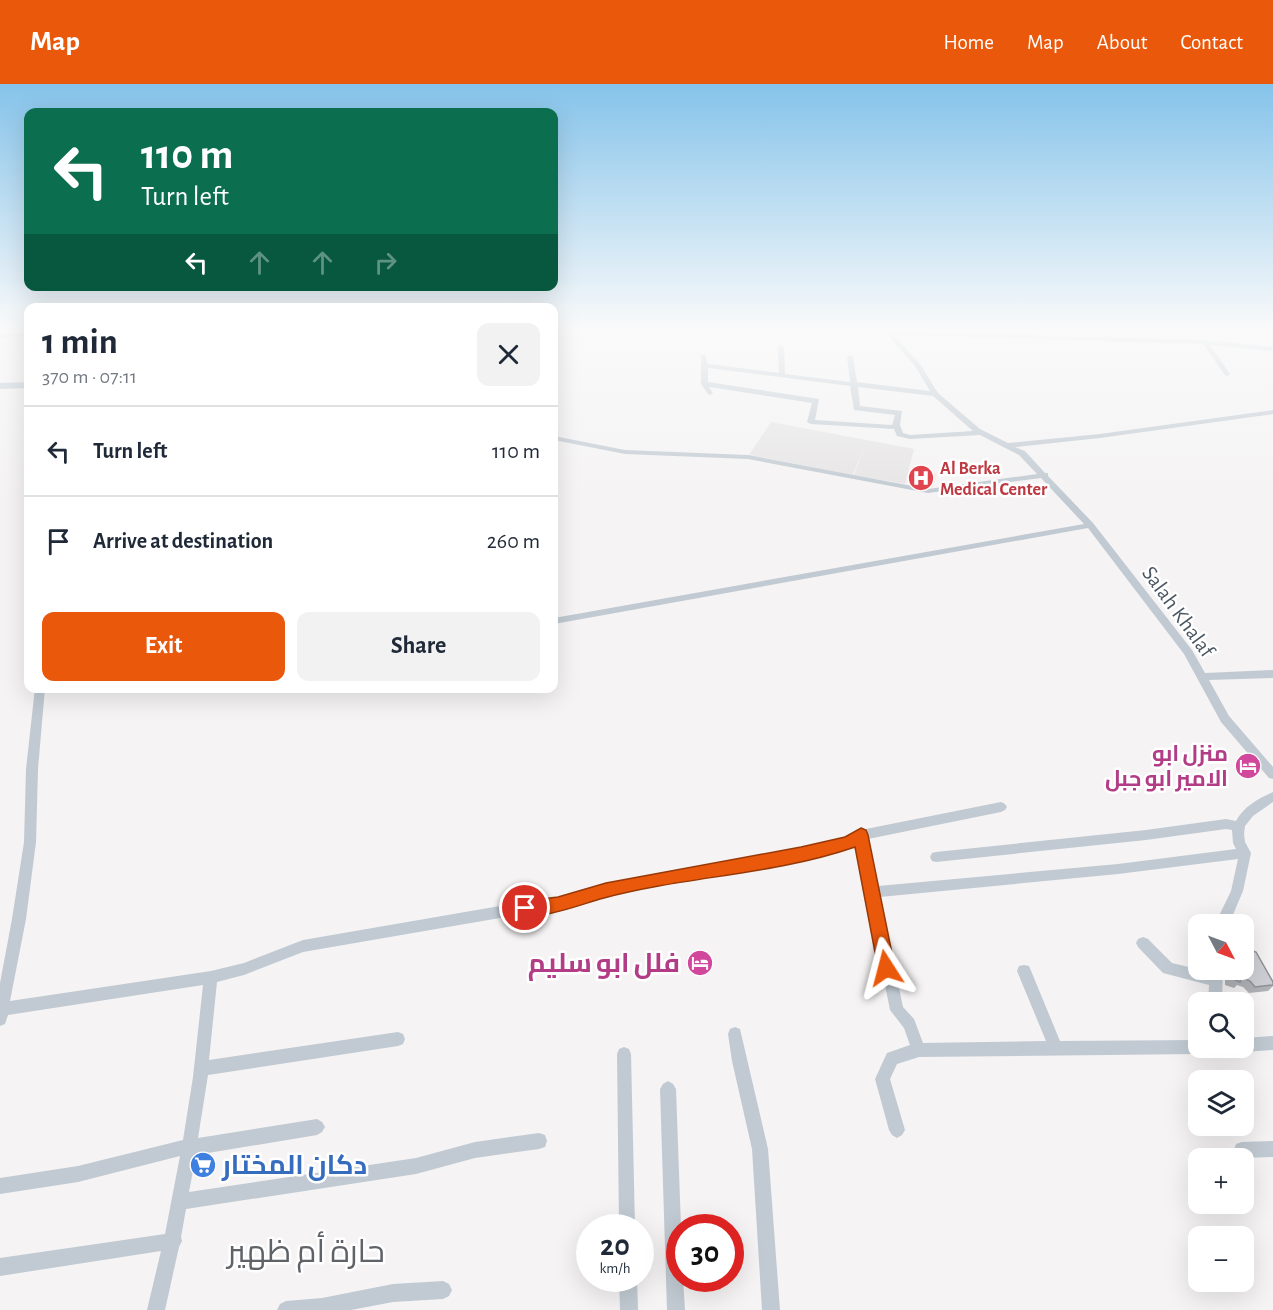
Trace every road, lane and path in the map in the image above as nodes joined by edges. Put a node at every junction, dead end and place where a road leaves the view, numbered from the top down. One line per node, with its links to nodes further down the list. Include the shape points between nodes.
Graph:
1 (22, 385): 7 (main road)
2 (705, 385): 8 (street)
3 (712, 385): 11 (street, via 816,401 811,422)
4 (854, 385): 11 (street, via 857,408 899,413)
5 (856, 385): 9 (street)
6 (930, 385): 9 (street, Salah Khalaf)
7 (0, 386)
8 (710, 393)
9 (935, 394): 12 (street, Salah Khalaf)
10 (1273, 412): 14 (street)
11 (897, 427): 12 (street, via 900,434 910,437)
12 (982, 433): 14 (street, Salah Khalaf)
13 (558, 439): 15 (street, via 625,452 748,457 928,491)
14 (1008, 445): 15 (street, Salah Khalaf)
15 (1045, 475): 16 (street, Salah Khalaf)
16 (1090, 525): 17 (street); 19 (street, Salah Khalaf)
17 (558, 620)
18 (1273, 674): 19 (street)
19 (1203, 677): 21 (street, Salah Khalaf, via 1225,719)
20 (40, 693): 34 (street, via 30,842)
21 (1273, 775)
22 (1273, 797): 24 (street, via 1252,807)
23 (1001, 807): 25 (street)
24 (1238, 826): 26 (street, via 1237,842); 27 (street, via 1226,824)
25 (861, 835): 28 (street); 33 (street, via 850,843 606,890 558,904 303,946)
26 (1245, 853): 28 (street); 29 (street, via 1237,891)
27 (936, 857)
28 (871, 892): 41 (street, via 897,1010 909,1024)
29 (1227, 914)
30 (1143, 943): 32 (street, via 1168,968)
31 (1024, 971): 40 (street)
32 (1188, 971)
33 (211, 977): 34 (street); 43 (street)
34 (2, 1014)
35 (735, 1034): 62 (street, via 760,1149)
36 (398, 1039): 43 (street)
37 (1273, 1043): 38 (street)
38 (1254, 1044)
39 (1188, 1047): 40 (street)
40 (1056, 1049): 41 (street)
41 (919, 1050): 46 (street, via 892,1058 882,1078)
42 (624, 1054): 53 (street)
43 (200, 1069): 48 (street)
44 (668, 1089): 61 (street)
45 (317, 1127): 48 (street)
46 (897, 1130)
47 (539, 1142): 52 (street, via 475,1150 416,1166)
48 (188, 1147): 51 (street, via 78,1174); 52 (street)
49 (1273, 1149): 50 (street)
50 (1254, 1150)
51 (0, 1186)
52 (180, 1202): 54 (street)
53 (627, 1214)
54 (174, 1240): 55 (street); 58 (street)
55 (0, 1267)
56 (443, 1290): 59 (street, via 393,1293)
57 (628, 1292): 60 (street)
58 (156, 1310)
59 (286, 1310)
60 (629, 1310)
61 (676, 1310)
62 (771, 1310)

